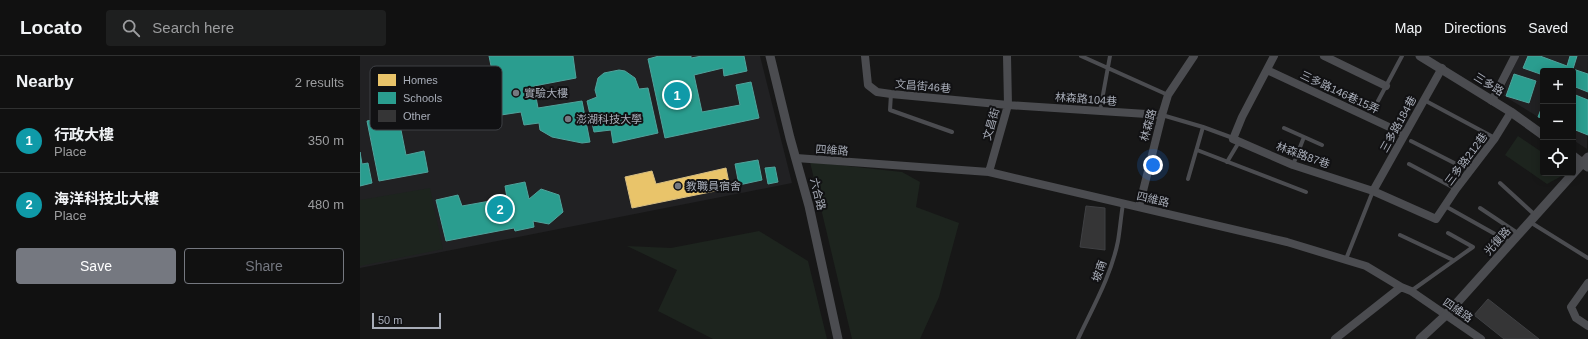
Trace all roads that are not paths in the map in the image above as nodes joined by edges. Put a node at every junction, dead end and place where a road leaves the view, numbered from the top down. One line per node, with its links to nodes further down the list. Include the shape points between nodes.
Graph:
1 (770, 56): 36 (street, 六合路)
2 (865, 56): 16 (street, 文昌街46巷, via 868,85 877,92)
3 (1006, 56): 21 (street, 文昌街)
4 (1081, 56): 12 (lane)
5 (1110, 56): 12 (lane)
6 (1194, 56): 17 (street, 林森路)
7 (1274, 56): 14 (street)
8 (1324, 56): 15 (street)
9 (1402, 56): 15 (lane)
10 (1420, 56): 13 (street, 三多路)
11 (1515, 56): 19 (street)
12 (1107, 68): 17 (lane); 22 (lane)
13 (1442, 68): 18 (street, 三多路184巷); 19 (street, 三多路)
14 (1267, 70): 29 (street, 三多路146巷15弄); 32 (street, via 1242,117)
15 (1386, 86): 20 (lane)
16 (891, 94): 21 (street, 文昌街46巷); 27 (lane, via 890,110)
17 (1168, 95): 24 (street, 林森路)
18 (1424, 100): 29 (street, 三多路184巷); 31 (lane)
19 (1492, 100): 23 (street, 三多路)
20 (1378, 101)
21 (1008, 105): 22 (street, 林森路104巷); 43 (street, 文昌街)
22 (1100, 112): 24 (street, 林森路104巷)
23 (1511, 112): 28 (street, 三多路); 31 (street, 三多路212巷)
24 (1162, 115): 25 (lane, 林森路87巷); 51 (street, 林森路)
25 (1203, 127): 32 (lane, 林森路87巷); 35 (lane)
26 (1284, 128): 30 (lane)
27 (952, 132)
28 (1540, 133)
29 (1404, 134): 47 (street, 三多路184巷)
30 (1304, 137): 34 (lane); 41 (lane)
31 (1495, 138): 42 (street, 三多路212巷)
32 (1236, 140): 38 (lane); 41 (street, 林森路87巷)
33 (1411, 141): 42 (lane)
34 (1322, 145)
35 (1197, 150): 38 (lane); 44 (lane)
36 (796, 158): 43 (street, 四維路); 67 (street, 六合路)
37 (1576, 158): 39 (street)
38 (1227, 162): 48 (lane)
39 (1586, 163): 53 (street, 光復路)
40 (1409, 164): 46 (lane)
41 (1293, 165): 47 (street, 林森路87巷)
42 (1471, 171): 46 (street, 三多路212巷)
43 (989, 172): 49 (street, 四維路)
44 (1188, 179)
45 (1500, 183): 53 (lane)
46 (1456, 189): 50 (street, 三多路212巷)
47 (1373, 191): 54 (street, 林森路87巷); 60 (lane)
48 (1306, 192)
49 (1123, 204): 51 (street, 四維路); 68 (lane, 坡南, via 1113,259)
50 (1445, 206): 54 (street, 三多路212巷); 58 (lane)
51 (1139, 207): 60 (street, 四維路, via 1287,242)
52 (1480, 208): 57 (lane)
53 (1532, 218): 57 (street, 光復路); 59 (lane)
54 (1436, 219)
55 (1448, 233): 61 (lane, via 1473,247)
56 (1400, 235): 61 (lane)
57 (1519, 235): 58 (street, 光復路)
58 (1512, 243): 65 (street, 光復路)
59 (1588, 258)
60 (1346, 259): 63 (street, 四維路, via 1366,266)
61 (1453, 260): 64 (lane)
62 (1588, 283): 66 (street, via 1571,307 1576,318)
63 (1401, 287): 64 (street, 四維路); 69 (street)
64 (1411, 291): 65 (street, 四維路)
65 (1446, 315): 70 (street, 光復路); 71 (street, 四維路)
66 (1588, 326)
67 (838, 339)
68 (1078, 339)
69 (1335, 339)
70 (1420, 339)
71 (1481, 339)

